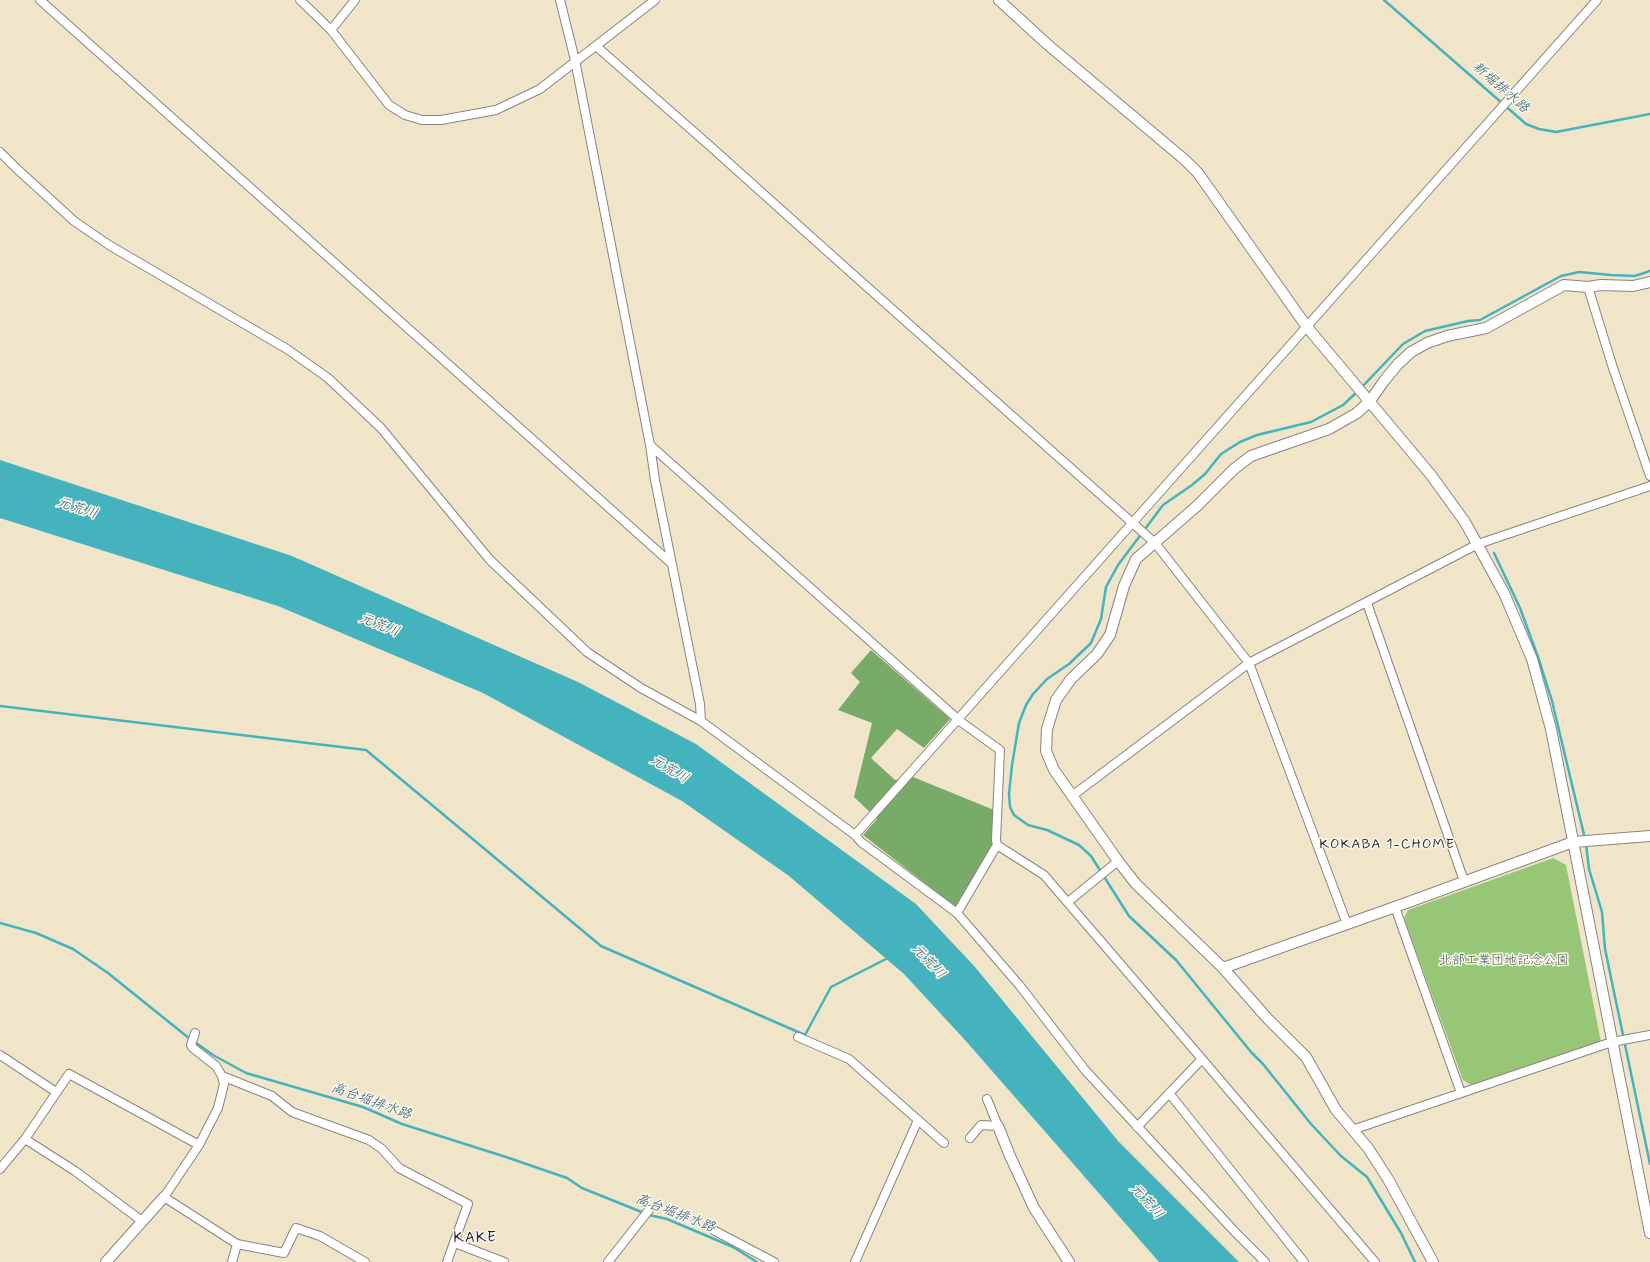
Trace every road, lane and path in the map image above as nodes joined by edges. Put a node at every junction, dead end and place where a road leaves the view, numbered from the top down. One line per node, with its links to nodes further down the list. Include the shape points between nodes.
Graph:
1 (40, 0): 22 (street)
2 (300, 0): 8 (street)
3 (355, 0): 8 (street)
4 (560, 0): 10 (street)
5 (654, 0): 9 (street)
6 (999, 0): 14 (street, via 1198,173)
7 (1597, 0): 14 (street)
8 (331, 30): 10 (street, via 389,105 405,115 422,120 441,120 496,110 540,89)
9 (596, 46): 10 (street); 19 (street)
10 (575, 60): 16 (street)
11 (0, 152): 26 (street, via 74,220 109,245 287,349 328,378 381,428 490,560 587,652 641,688)
12 (1650, 282): 13 (street, via 1633,286)
13 (1588, 287): 15 (street, via 1564,286 1486,328 1448,336 1411,352 1398,364); 17 (street)
14 (1307, 327): 15 (street); 19 (street)
15 (1370, 401): 20 (street, via 1357,413 1329,429 1251,456); 21 (street, via 1431,475)
16 (650, 444): 22 (street); 25 (street)
17 (1650, 476)
18 (1650, 486): 21 (street)
19 (1132, 524): 20 (street); 25 (street)
20 (1155, 543): 24 (street); 27 (street, via 1136,559 1124,586 1110,636 1097,654 1071,679 1056,700 1047,729 1046,751 1054,770)
21 (1478, 544): 23 (street); 30 (street, via 1504,593 1532,659 1551,729)
22 (671, 563): 26 (street)
23 (1367, 603): 24 (street); 33 (street)
24 (1249, 663): 27 (street); 37 (street)
25 (958, 719): 28 (street); 31 (street, via 1000,750)
26 (702, 721): 28 (street)
27 (1072, 796): 32 (street)
28 (855, 835): 36 (street)
29 (1650, 836): 30 (street)
30 (1573, 842): 33 (street); 42 (street)
31 (997, 845): 34 (street, via 1044,875); 36 (street)
32 (1118, 861): 34 (street); 38 (street, via 1136,884)
33 (1464, 881): 35 (street)
34 (1068, 902): 44 (street)
35 (1395, 907): 37 (street); 48 (street)
36 (957, 913): 52 (street, via 1020,986 1085,1070)
37 (1346, 924): 38 (street)
38 (1223, 968): 53 (street, via 1306,1057 1336,1110)
39 (195, 1033): 45 (street, via 191,1045 216,1066)
40 (1650, 1035): 42 (street)
41 (798, 1037): 50 (street, via 849,1059)
42 (1612, 1042): 48 (street); 63 (street)
43 (0, 1055): 46 (street)
44 (1202, 1059): 47 (street); 77 (street)
45 (222, 1076): 57 (street, via 224,1084 218,1108); 64 (street, via 272,1096 292,1112 369,1140 382,1149 399,1168 468,1204)
46 (56, 1092): 55 (street); 57 (street, via 69,1074)
47 (1169, 1093): 52 (street); 76 (street)
48 (1461, 1093): 53 (street)
49 (987, 1099): 51 (street)
50 (918, 1120): 56 (street); 73 (street)
51 (998, 1126): 54 (street, via 981,1125); 74 (street, via 1034,1208)
52 (1137, 1127): 75 (street)
53 (1352, 1130): 78 (street, via 1368,1148 1388,1179)
54 (970, 1138)
55 (25, 1139): 58 (street); 61 (street, via 75,1171)
56 (944, 1143)
57 (199, 1145): 59 (street)
58 (0, 1169)
59 (164, 1197): 61 (street); 65 (street)
60 (649, 1210): 71 (street)
61 (142, 1221): 66 (street)
62 (715, 1231): 72 (street)
63 (1650, 1233)
64 (455, 1243): 69 (street); 70 (street)
65 (237, 1244): 67 (street); 68 (street, via 284,1253 296,1228 320,1236)
66 (106, 1262)
67 (232, 1262)
68 (365, 1262)
69 (447, 1262)
70 (504, 1262)
71 (608, 1262)
72 (774, 1262)
73 (855, 1262)
74 (1068, 1262)
75 (1264, 1262)
76 (1304, 1262)
77 (1375, 1262)
78 (1433, 1262)

